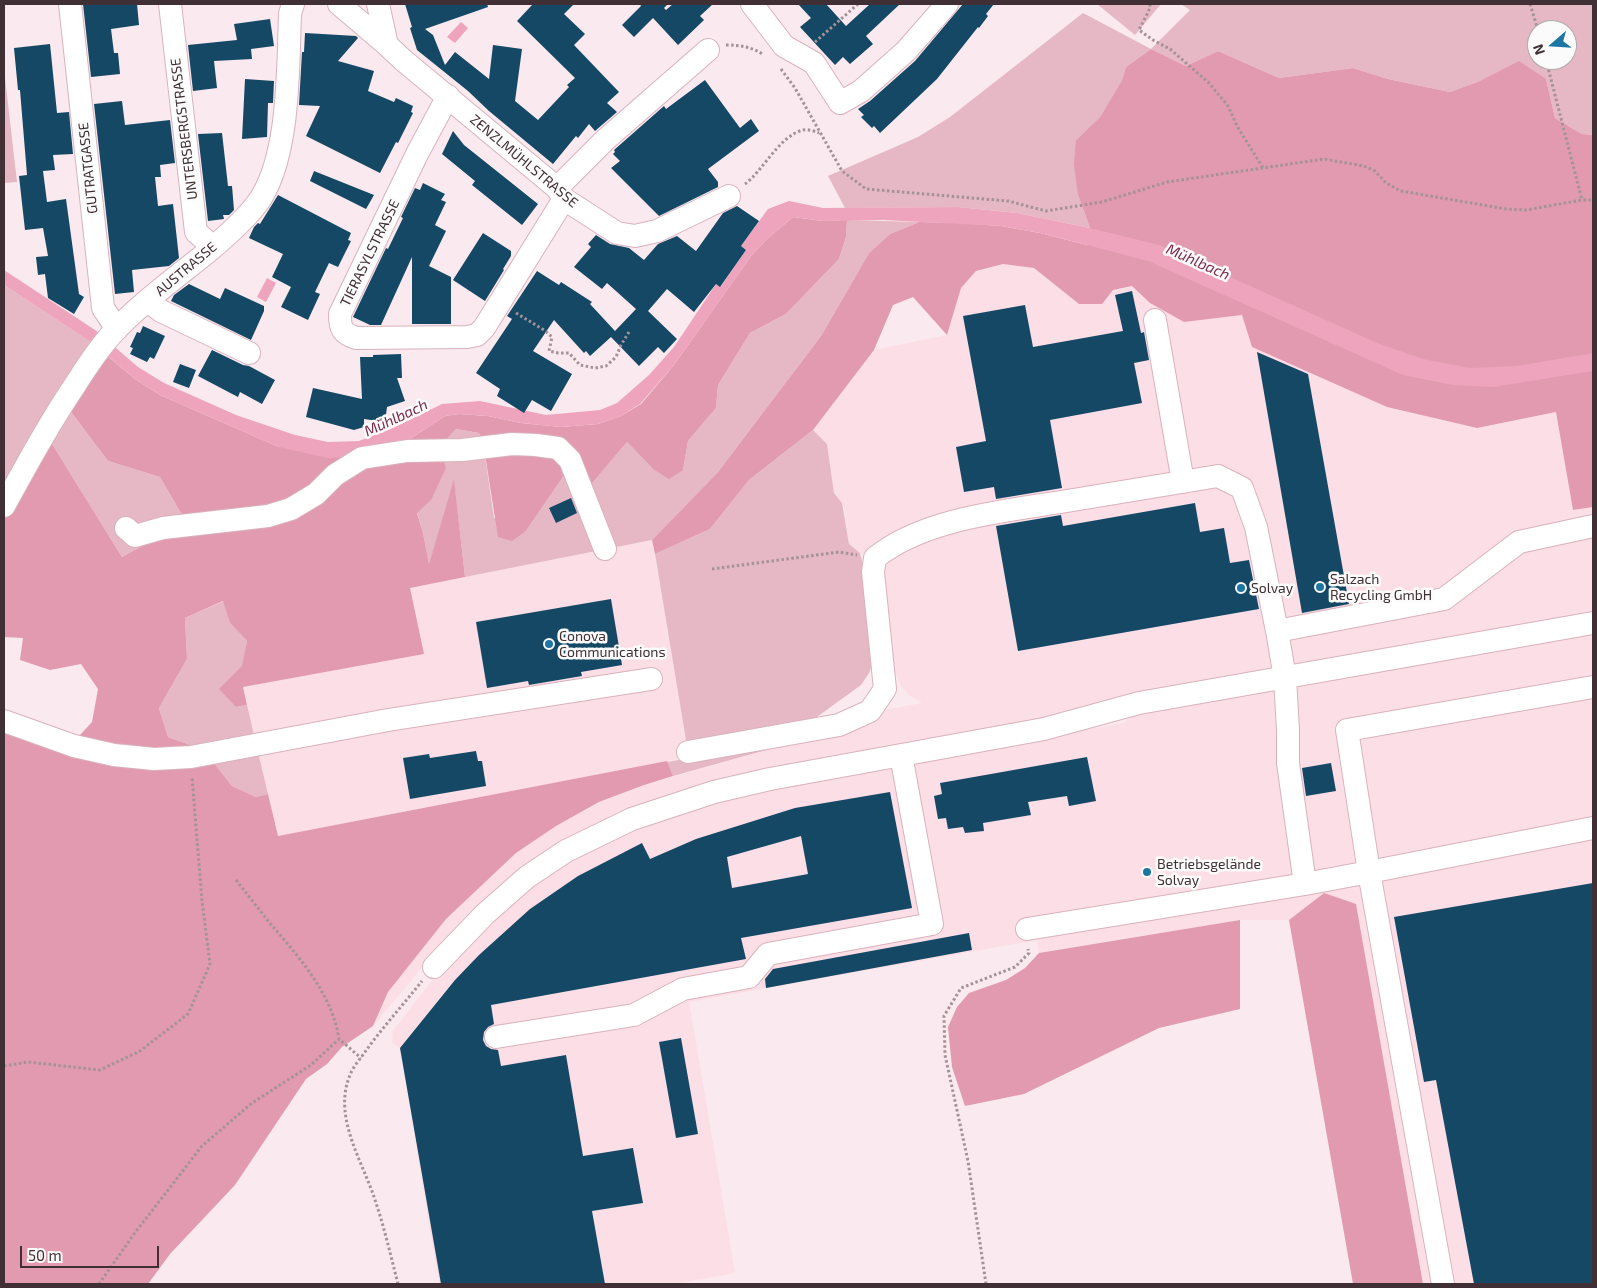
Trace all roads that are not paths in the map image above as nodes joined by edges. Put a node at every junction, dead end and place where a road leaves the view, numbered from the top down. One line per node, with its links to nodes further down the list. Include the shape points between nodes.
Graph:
1 (70, 4): 16 (street, GUTRATGASSE)
2 (170, 4): 13 (street, UNTERSBERGSTRASSE, via 196,232)
3 (292, 4): 13 (street, AUSTRASSE, via 280,153 257,204)
4 (339, 4): 8 (street, ZENZLMÜHLSTRASSE)
5 (378, 4): 8 (street)
6 (752, 4): 7 (street, via 784,46 814,63 840,103 861,91 906,50)
7 (947, 4)
8 (387, 45): 10 (street, ZENZLMÜHLSTRASSE)
9 (708, 50): 11 (street, TIERASYLSTRASSE, via 604,140)
10 (448, 96): 11 (street, ZENZLMÜHLSTRASSE); 11 (street, TIERASYLSTRASSE, via 340,314 340,326 346,335 356,338 477,335 500,303)
11 (560, 193): 12 (street, ZENZLMÜHLSTRASSE, via 617,233 635,236 657,232)
12 (729, 196)
13 (213, 248): 14 (street, AUSTRASSE)
14 (148, 301): 16 (street, AUSTRASSE); 17 (street, via 161,311)
15 (1155, 320): 18 (street)
16 (107, 340): 19 (street, AUSTRASSE, via 57,411)
17 (249, 353)
18 (1183, 482): 24 (street, via 1218,476 1242,488 1256,527); 29 (street, via 983,514 921,531 885,550 875,558 873,572 886,689 870,711 839,725)
19 (4, 506)
20 (1593, 526): 24 (street, via 1519,542 1444,599)
21 (126, 528): 22 (street, via 135,536 163,528 251,519 283,512 316,494 335,475 362,458 407,451 536,444 558,448 570,460)
22 (605, 549)
23 (1593, 624): 25 (street)
24 (1277, 631): 25 (street)
25 (1285, 678): 30 (street, via 1139,703 1044,728); 33 (street, via 1288,763)
26 (651, 679): 28 (street, via 388,720 191,757 154,759 114,755 74,746)
27 (1593, 687): 32 (street, via 1347,730)
28 (4, 721)
29 (688, 752)
30 (901, 755): 35 (street, via 714,792 632,819 566,852 527,878 484,914); 36 (street, via 932,924 768,954 749,977 684,989 634,1015)
31 (1593, 828): 32 (street)
32 (1369, 872): 33 (street); 37 (street)
33 (1304, 884): 34 (street)
34 (1027, 929)
35 (434, 967)
36 (496, 1037)
37 (1442, 1284)

